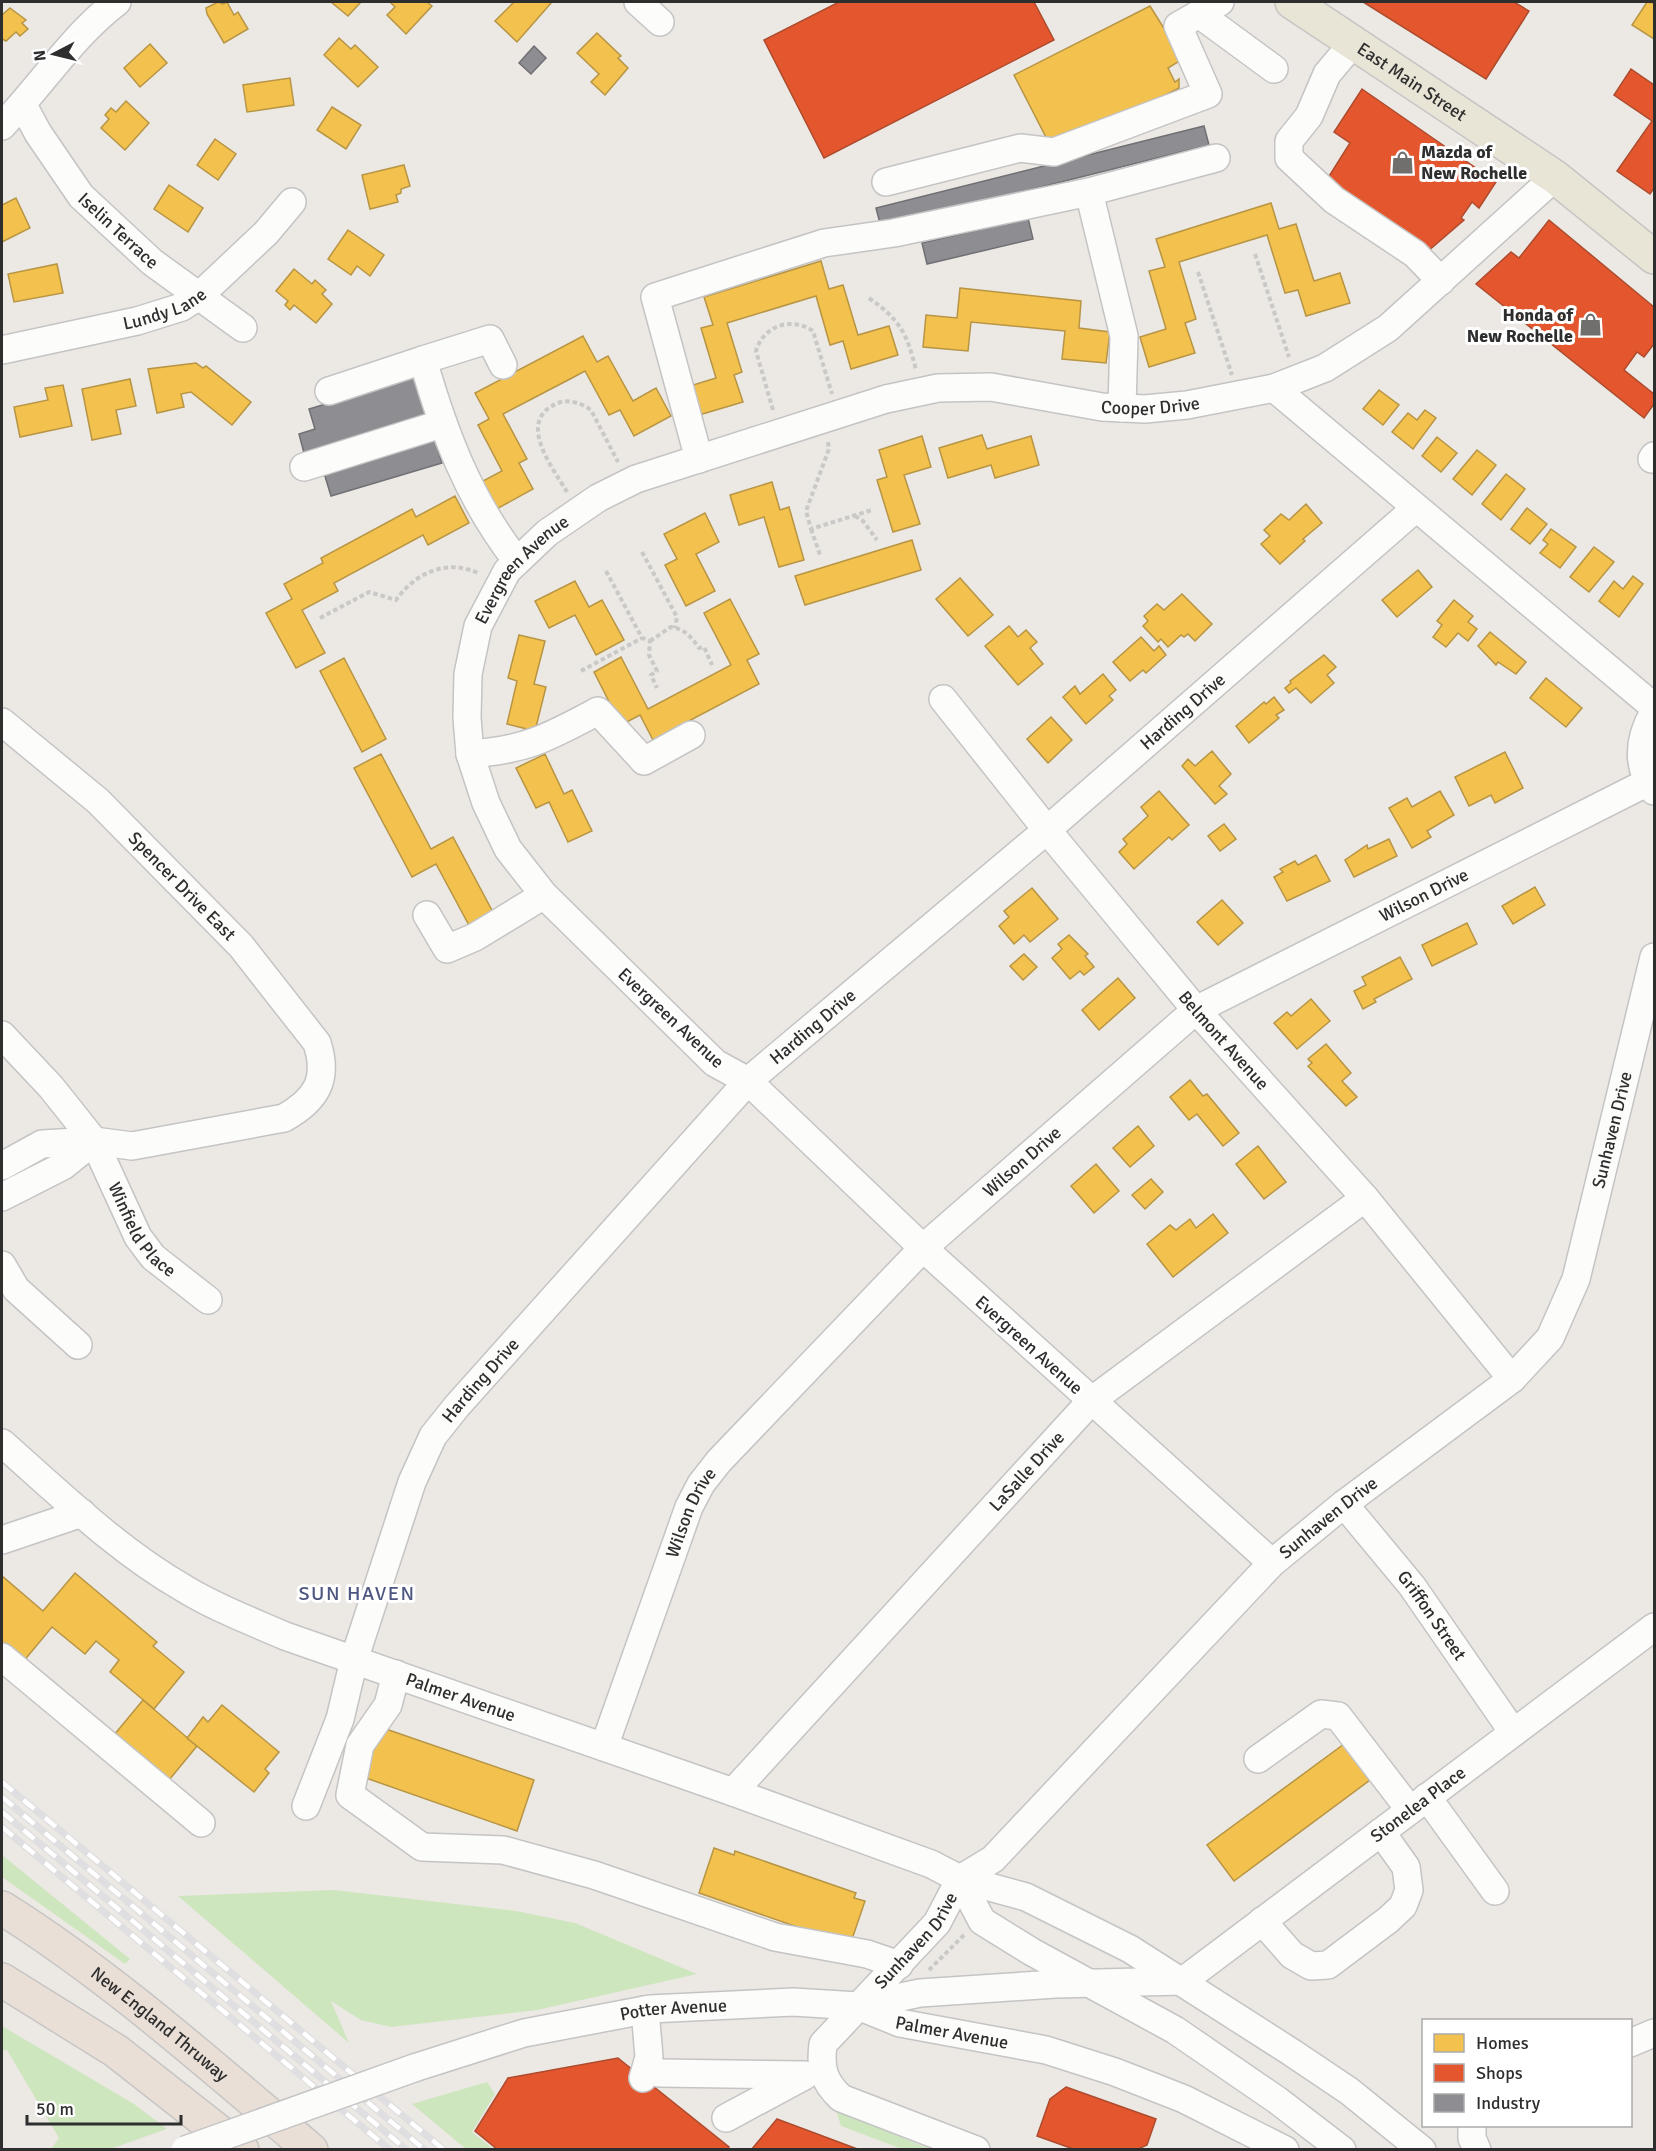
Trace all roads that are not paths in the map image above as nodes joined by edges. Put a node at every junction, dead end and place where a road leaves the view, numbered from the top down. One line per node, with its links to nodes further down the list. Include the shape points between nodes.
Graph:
1 (638, 2): 5 (street)
2 (101, 6): 8 (street)
3 (1210, 8): 7 (street); 12 (street, via 1178,26 1208,94 1054,152 1020,148)
4 (1303, 8): 6 (main road, East Main Street)
5 (660, 22)
6 (1354, 42): 11 (main road, East Main Street); 16 (street, via 1327,74 1308,116 1289,141 1289,158 1334,200 1415,254)
7 (1274, 69)
8 (23, 105): 9 (street); 17 (street, Iselin Terrace, via 81,196 152,262)
9 (2, 126)
10 (1216, 158): 13 (street)
11 (1555, 177): 15 (main road, East Main Street); 16 (street, Cooper Drive)
12 (886, 182)
13 (1089, 192): 24 (street, via 1124,336); 26 (street, via 894,233 824,243 655,297)
14 (292, 202): 17 (street, Lundy Lane, via 266,233)
15 (1654, 257)
16 (1441, 281): 22 (street, Cooper Drive, via 1388,328 1325,368)
17 (199, 296): 18 (street, Iselin Terrace); 19 (street, Lundy Lane, via 182,307 137,321)
18 (243, 328)
19 (2, 350)
20 (423, 360): 21 (street, via 490,339); 23 (street); 25 (street)
21 (503, 365)
22 (1274, 388): 24 (street, Cooper Drive, via 1187,405); 28 (street)
23 (329, 391)
24 (1122, 408): 26 (street, Cooper Drive, via 991,387 938,388 886,399)
25 (441, 424): 27 (street); 29 (street, via 467,485 496,535)
26 (692, 462): 29 (street, Evergreen Avenue, via 636,479 598,498 547,533)
27 (304, 467)
28 (1416, 508): 31 (street); 36 (street, Harding Drive)
29 (517, 561): 34 (street, Evergreen Avenue, via 507,571 478,626 468,674 466,718)
30 (943, 699): 36 (street, Belmont Avenue)
31 (1654, 710): 35 (street, via 1641,744 1642,763)
32 (2, 722): 43 (street, Spencer Drive East, via 98,801 241,946 317,1043 323,1061 321,1080 302,1108 284,1118 132,1146)
33 (691, 735): 34 (street, via 644,761 598,711 522,747)
34 (470, 754): 37 (street, Evergreen Avenue, via 486,803 508,849)
35 (1651, 786): 40 (street, Wilson Drive)
36 (1047, 830): 40 (street, Belmont Avenue); 42 (street, Harding Drive)
37 (544, 895): 38 (street, via 447,950); 42 (street, Evergreen Avenue, via 715,1063)
38 (427, 915)
39 (1654, 957): 51 (street, Sunhaven Drive, via 1576,1279 1550,1338)
40 (1196, 1010): 46 (street, Belmont Avenue); 47 (street, Wilson Drive)
41 (2, 1035): 43 (street, Winfield Place, via 51,1087)
42 (748, 1082): 47 (street, Evergreen Avenue); 60 (street, Harding Drive, via 433,1436 412,1482)
43 (94, 1142): 44 (street, via 42,1144); 45 (street, via 63,1166); 49 (street, Winfield Place, via 138,1238 153,1257)
44 (2, 1166)
45 (2, 1197)
46 (1365, 1198): 51 (street, Belmont Avenue); 52 (street, LaSalle Drive)
47 (923, 1248): 52 (street, Evergreen Avenue); 63 (street, Wilson Drive, via 700,1484)
48 (2, 1264): 50 (street, via 16,1289)
49 (208, 1300)
50 (78, 1345)
51 (1512, 1379): 54 (street, Sunhaven Drive)
52 (1091, 1401): 57 (street, Evergreen Avenue); 65 (street, LaSalle Drive)
53 (2, 1443): 55 (street, Palmer Avenue)
54 (1344, 1504): 57 (street, Sunhaven Drive); 62 (street, Griffon Street, via 1412,1586)
55 (82, 1513): 56 (street); 60 (street, Palmer Avenue, via 185,1590 285,1636)
56 (2, 1540)
57 (1272, 1563): 70 (street, Sunhaven Drive, via 993,1859)
58 (1654, 1627): 62 (street, Stonelea Place)
59 (2, 1657): 68 (street)
60 (354, 1660): 61 (street, Palmer Avenue); 67 (street, Harding Drive, via 340,1719)
61 (396, 1674): 63 (street, Palmer Avenue); 74 (street, via 388,1705 360,1745 351,1795 422,1847 503,1850 594,1875 775,1937 867,1954)
62 (1513, 1732): 66 (street, Stonelea Place)
63 (604, 1747): 65 (street, Palmer Avenue)
64 (1258, 1759): 66 (street, via 1321,1714 1338,1716)
65 (733, 1792): 70 (street, Palmer Avenue, via 931,1864)
66 (1418, 1803): 69 (street, Stonelea Place); 71 (street)
67 (306, 1806)
68 (201, 1823)
69 (1381, 1832): 73 (street, Stonelea Place); 73 (street, via 1406,1867 1409,1890 1403,1906 1328,1965 1311,1966 1292,1955)
70 (960, 1879): 74 (street, Sunhaven Drive); 76 (street, Palmer Avenue, via 1026,1897 1130,1949); 77 (street, via 982,1921)
71 (1495, 1891)
72 (2, 1908): 87 (highway, New England Thruway, via 117,1990)
73 (1262, 1921): 76 (street, Stonelea Place)
74 (910, 1971): 78 (street, Sunhaven Drive)
75 (2, 1980): 86 (highway, via 116,2051)
76 (1183, 1981): 77 (street, Potter Avenue); 91 (street, Palmer Avenue, via 1349,2091)
77 (1090, 1984): 78 (street, Potter Avenue, via 910,1994); 90 (street, via 1175,2030)
78 (858, 2006): 79 (street, Potter Avenue, via 793,2002); 82 (street, via 823,2044); 89 (street, Palmer Avenue, via 900,2024 1046,2050 1116,2072 1184,2099)
79 (645, 2010): 82 (street, via 650,2075); 85 (street, Potter Avenue, bridge, via 524,2032)
80 (1654, 2032): 81 (street)
81 (1632, 2042)
82 (813, 2070): 83 (street); 88 (street, via 841,2098)
83 (726, 2118)
84 (1472, 2127): 92 (street)
85 (185, 2150)
86 (242, 2150)
87 (311, 2150)
88 (976, 2150)
89 (1285, 2150)
90 (1342, 2150)
91 (1422, 2150)
92 (1477, 2150)

